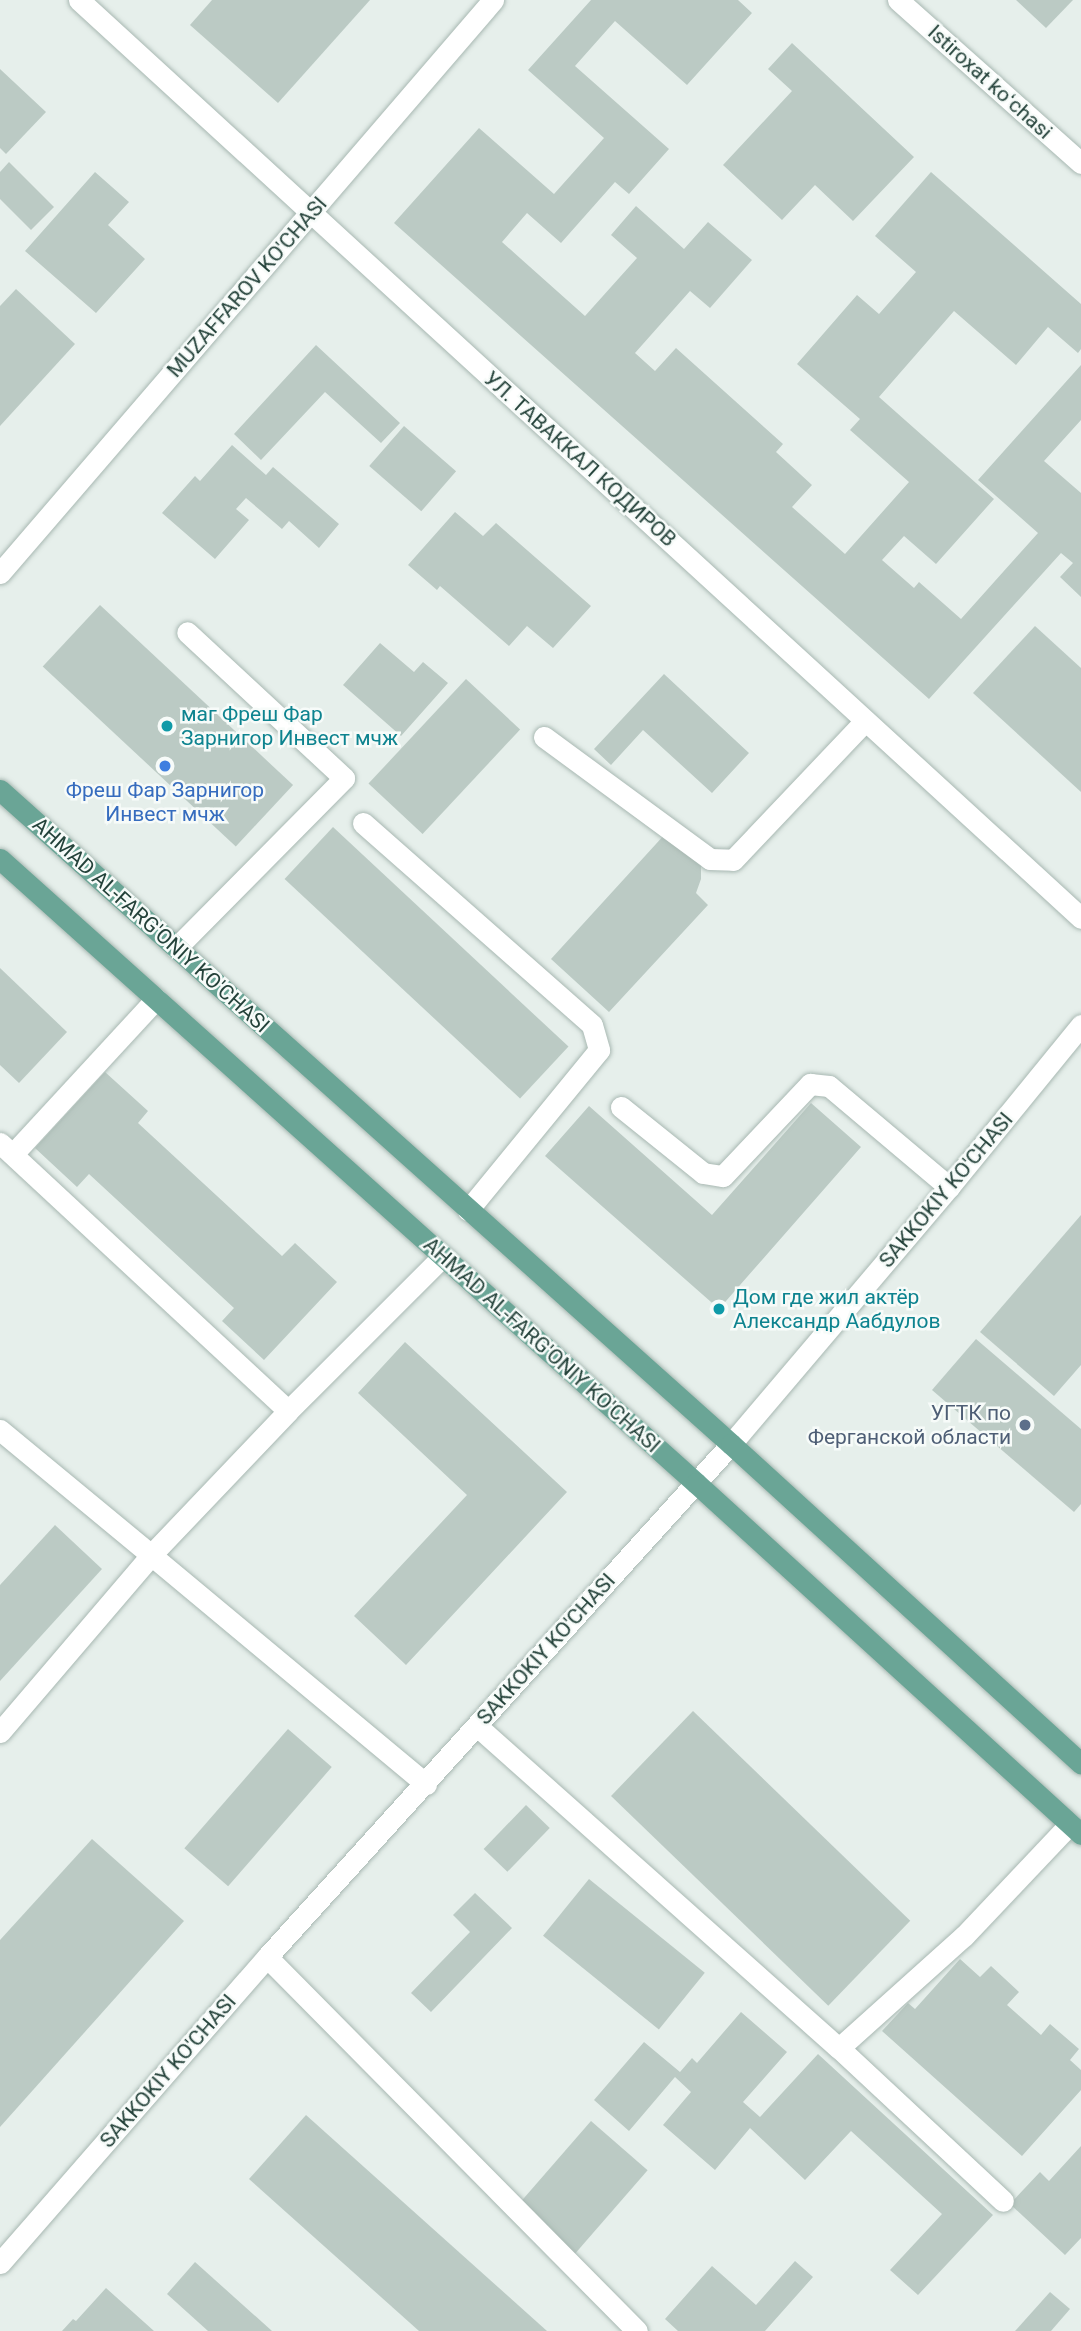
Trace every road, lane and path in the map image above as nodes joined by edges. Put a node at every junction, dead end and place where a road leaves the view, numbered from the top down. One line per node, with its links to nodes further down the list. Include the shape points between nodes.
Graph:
1 (79, 0): 5 (street, УЛ. ТАВАККАЛ КОДИРОВ)
2 (493, 0): 5 (street, MUZAFFAROV KO'CHASI)
3 (898, 0): 4 (street, Istiroxat koʻchasi)
4 (1081, 163)
5 (311, 213): 6 (street, MUZAFFAROV KO'CHASI); 8 (street, УЛ. ТАВАККАЛ КОДИРОВ)
6 (0, 573)
7 (187, 632): 14 (street, via 344,778)
8 (865, 721): 9 (street, via 733,860 710,859); 13 (street, УЛ. ТАВАККАЛ КОДИРОВ)
9 (544, 737)
10 (0, 790): 14 (main road, AHMAD AL-FARG'ONIY KO'CHASI)
11 (363, 823): 20 (street, via 592,1025 599,1050)
12 (0, 859): 15 (main road, AHMAD AL-FARG'ONIY KO'CHASI)
13 (1081, 918)
14 (176, 948): 20 (main road, AHMAD AL-FARG'ONIY KO'CHASI)
15 (156, 999): 18 (street); 21 (main road, AHMAD AL-FARG'ONIY KO'CHASI)
16 (1081, 1026): 19 (street, SAKKOKIY KO'CHASI)
17 (621, 1107): 19 (street, via 703,1173 723,1176 810,1084 829,1086)
18 (6, 1149): 22 (street)
19 (949, 1187): 24 (street, SAKKOKIY KO'CHASI)
20 (468, 1210): 24 (main road, AHMAD AL-FARG'ONIY KO'CHASI)
21 (443, 1256): 22 (street); 25 (main road, AHMAD AL-FARG'ONIY KO'CHASI)
22 (288, 1411): 26 (street)
23 (0, 1430): 26 (street)
24 (731, 1444): 25 (street, SAKKOKIY KO'CHASI); 29 (main road, AHMAD AL-FARG'ONIY KO'CHASI)
25 (696, 1483): 27 (street, SAKKOKIY KO'CHASI); 31 (main road, AHMAD AL-FARG'ONIY KO'CHASI)
26 (151, 1555): 28 (street); 30 (street)
27 (477, 1726): 30 (street, SAKKOKIY KO'CHASI); 33 (street)
28 (0, 1732)
29 (1081, 1764)
30 (426, 1784): 32 (street, SAKKOKIY KO'CHASI)
31 (1076, 1829): 33 (street)
32 (267, 1957): 35 (street, SAKKOKIY KO'CHASI); 36 (street)
33 (839, 2048): 34 (street)
34 (1003, 2201)
35 (0, 2263)
36 (637, 2331)

